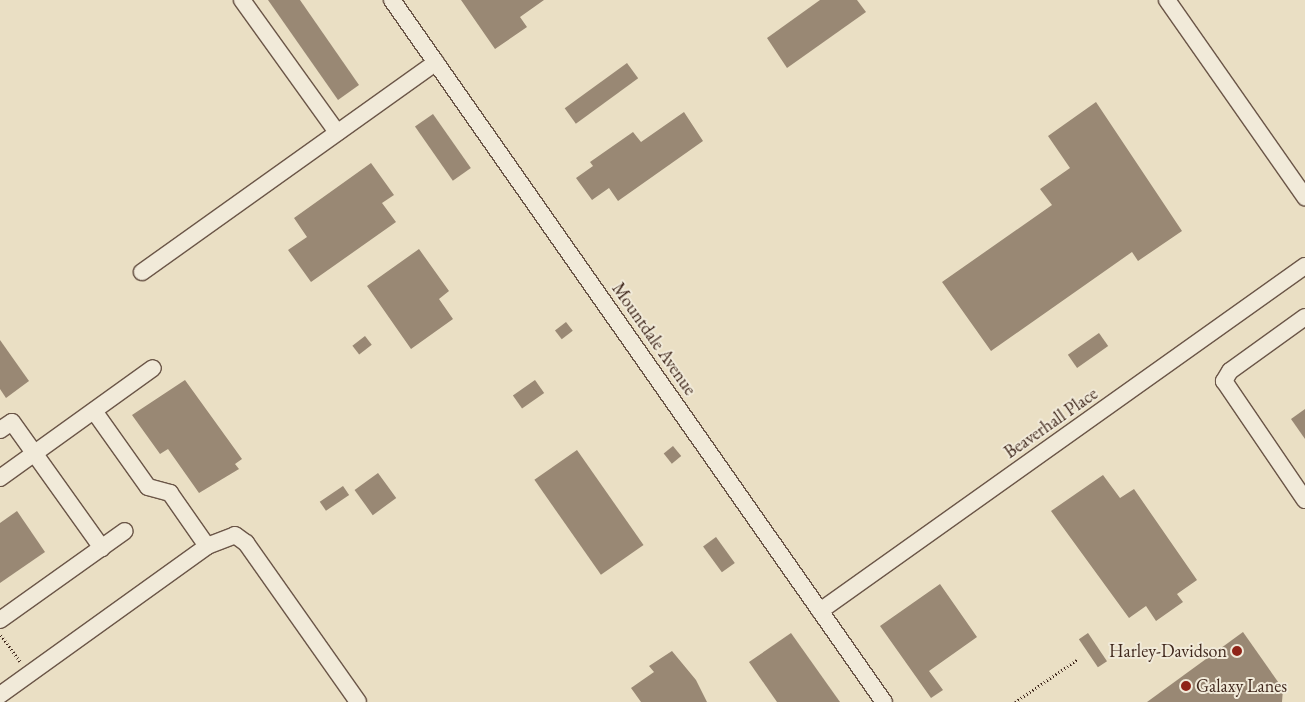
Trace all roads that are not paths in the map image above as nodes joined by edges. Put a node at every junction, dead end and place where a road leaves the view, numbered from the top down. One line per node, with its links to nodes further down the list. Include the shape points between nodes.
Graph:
1 (242, 0): 5 (street)
2 (392, 0): 4 (street, Mountdale Avenue)
3 (1167, 0): 6 (street)
4 (436, 62): 5 (street); 19 (street, Mountdale Avenue)
5 (337, 132): 8 (street)
6 (1305, 197)
7 (1305, 266): 19 (street, Beaverhall Place)
8 (142, 272)
9 (1305, 317): 15 (street, via 1230,371 1224,381)
10 (153, 368): 11 (street)
11 (94, 411): 13 (street); 17 (street, via 148,488 170,494)
12 (0, 430): 13 (street, via 12,422)
13 (35, 454): 14 (street); 18 (street)
14 (0, 478)
15 (1305, 500)
16 (125, 531): 18 (street)
17 (207, 546): 21 (street); 22 (street, via 235,535 246,543)
18 (102, 548): 20 (street)
19 (820, 611): 23 (street, Mountdale Avenue)
20 (0, 620)
21 (0, 695)
22 (358, 702)
23 (884, 702)

